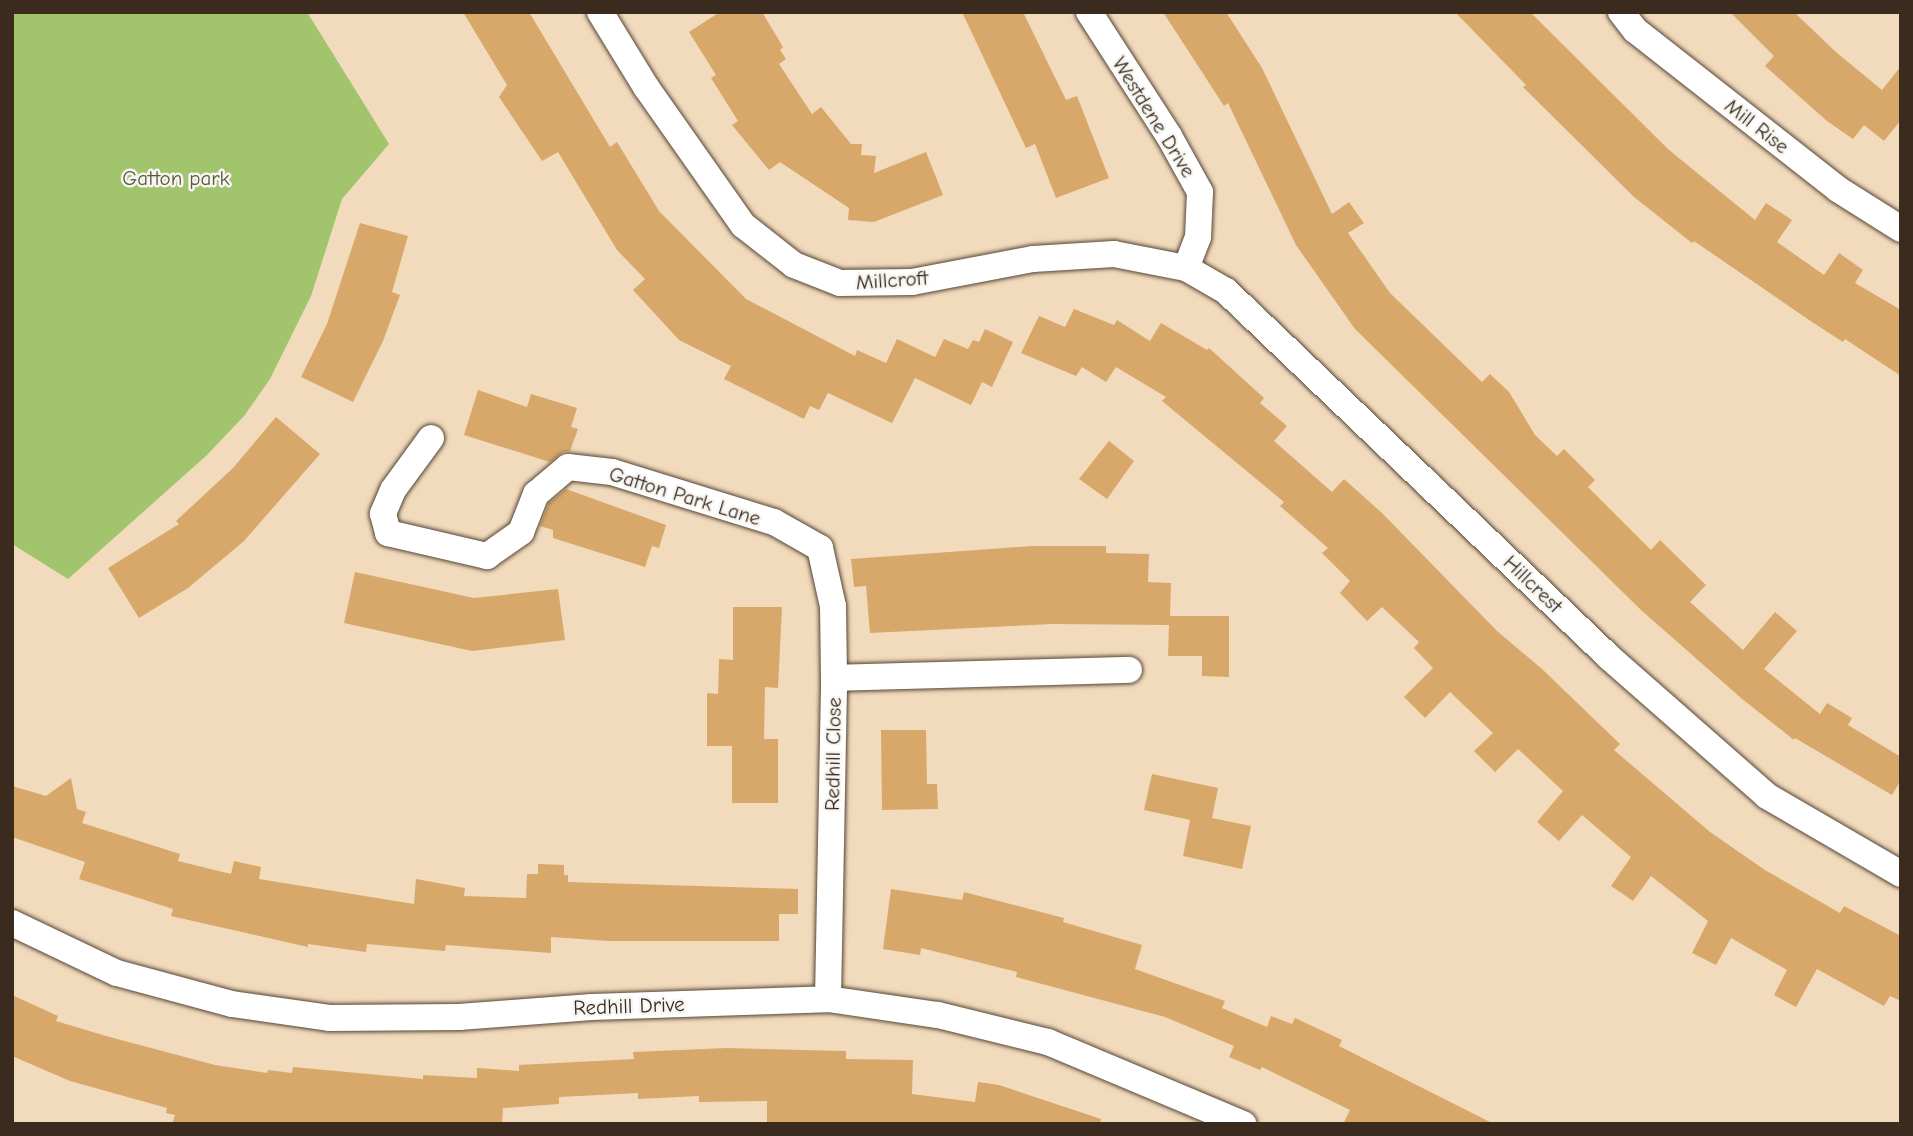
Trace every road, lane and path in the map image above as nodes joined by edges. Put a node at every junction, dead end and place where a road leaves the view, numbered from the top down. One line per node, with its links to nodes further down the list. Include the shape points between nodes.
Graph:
1 (600, 12): 5 (street, Millcroft, via 646,87 743,225 794,265 840,283 912,282 1033,259 1114,254)
2 (1089, 12): 5 (street, Westdene Drive, via 1200,192 1198,237)
3 (1621, 12): 4 (street, Mill Rise, via 1636,30 1839,190)
4 (1901, 229)
5 (1186, 268): 9 (street, Hillcrest, via 1226,291 1609,657 1767,796)
6 (431, 438): 8 (street, Gatton Park Lane, via 393,490 383,514 388,533 487,556 521,532 536,494 568,467 612,472 774,523 820,548 833,606)
7 (1129, 670): 8 (street, Redhill Close)
8 (834, 678): 11 (street, Redhill Close)
9 (1901, 874)
10 (12, 923): 11 (street, Redhill Drive, via 117,973 232,1004 329,1018 459,1017 592,1007)
11 (828, 999): 12 (street, Redhill Drive, via 938,1015 1048,1042)
12 (1243, 1124)

